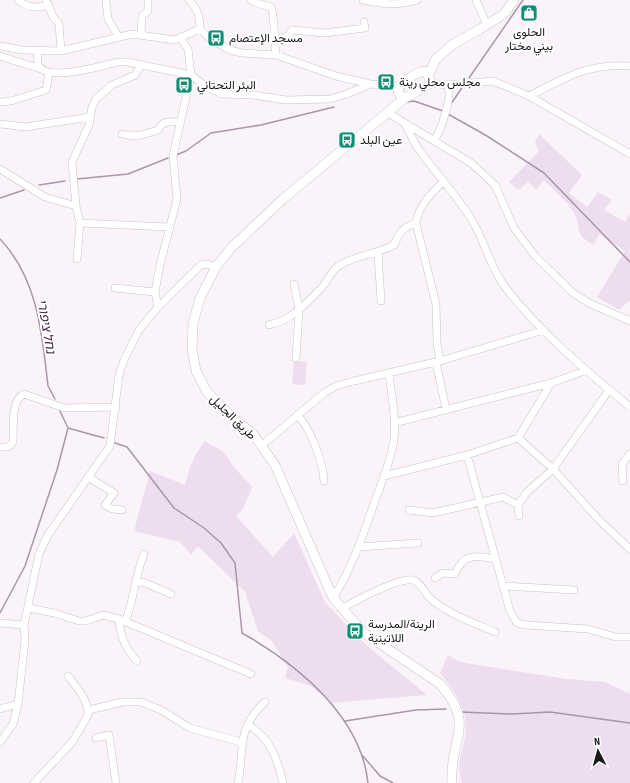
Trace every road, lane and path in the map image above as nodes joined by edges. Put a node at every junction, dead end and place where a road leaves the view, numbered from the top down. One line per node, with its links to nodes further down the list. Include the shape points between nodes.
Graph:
1 (18, 0): 10 (street, via 32,8)
2 (106, 0): 15 (street, via 108,19)
3 (148, 0): 14 (street, via 148,11 142,16)
4 (189, 0): 13 (street, via 200,16)
5 (251, 0): 17 (street, via 271,7 274,13)
6 (364, 0): 7 (street, via 385,4)
7 (417, 0)
8 (476, 0): 12 (street)
9 (514, 0): 12 (main road, via 504,14)
10 (47, 2): 20 (street, via 53,18 59,24)
11 (364, 22): 17 (street, via 365,28 325,33 295,30 290,31 285,38)
12 (487, 25): 28 (main road, via 448,43 433,58)
13 (200, 29): 16 (street); 21 (street, via 230,50)
14 (141, 35): 15 (street); 16 (street, via 169,40)
15 (118, 36): 20 (street)
16 (181, 39): 27 (street, via 188,49)
17 (274, 39): 21 (street)
18 (0, 46): 19 (street)
19 (38, 51): 20 (street); 25 (street, via 37,64)
20 (61, 51)
21 (276, 55): 29 (street, via 336,76)
22 (0, 56): 25 (street)
23 (141, 65): 26 (street, via 118,62 62,73); 27 (street); 35 (street, via 135,75 112,85 96,99)
24 (630, 66): 32 (street, via 601,67 576,72)
25 (41, 69): 26 (street)
26 (49, 73): 33 (street, via 46,90)
27 (190, 75): 29 (street, via 222,94 296,101 330,99); 36 (street)
28 (427, 76): 30 (street); 31 (main road, via 416,74); 31 (main road, via 428,85)
29 (370, 84): 31 (street)
30 (447, 85): 32 (street, via 493,81); 40 (street, via 450,94)
31 (401, 93): 34 (main road, طريق الجليل)
32 (529, 96): 41 (street)
33 (0, 102)
34 (390, 111): 38 (street); 50 (main road, طريق الجليل, via 248,230)
35 (90, 117): 37 (street, via 26,127); 44 (street, via 89,125 72,162)
36 (179, 122): 39 (street, via 165,121 158,130 135,137); 47 (street, via 173,156 178,199)
37 (0, 124)
38 (405, 125): 40 (street); 43 (street)
39 (122, 134)
40 (434, 141): 57 (street, via 471,164 495,185 514,228 535,256 573,292 589,303)
41 (630, 154)
42 (0, 169): 44 (street, via 45,197)
43 (443, 182): 46 (street, via 419,212); 59 (street, via 456,196 473,223 503,285)
44 (76, 206): 45 (street)
45 (80, 223): 47 (street); 49 (street)
46 (416, 223): 48 (street, via 401,231 394,245); 61 (street, via 436,304)
47 (169, 227): 53 (street)
48 (378, 253): 54 (street); 56 (street, via 339,265)
49 (77, 259)
50 (216, 267): 55 (street, via 201,265); 72 (main road, طريق الجليل, via 200,298 193,323 192,349 196,371 215,402 253,434)
51 (294, 284): 56 (street)
52 (115, 288): 53 (street)
53 (155, 292): 55 (street)
54 (381, 301)
55 (158, 307): 66 (street, via 139,330 124,360 119,375)
56 (299, 309): 58 (street, via 289,318); 60 (street)
57 (630, 321)
58 (269, 325)
59 (544, 330): 61 (street); 62 (street)
60 (296, 358)
61 (438, 362): 63 (street); 68 (street)
62 (587, 370): 64 (street); 65 (street)
63 (389, 373): 69 (street, via 336,386); 70 (street)
64 (551, 383): 68 (street); 71 (street)
65 (609, 390): 67 (street); 76 (street)
66 (116, 407): 73 (street, via 64,408 24,394 19,397 15,407 13,442 8,447); 78 (street, via 112,441)
67 (630, 407)
68 (446, 409): 70 (street)
69 (297, 415): 72 (street); 79 (street, via 302,420 320,458)
70 (394, 423): 77 (street, via 394,439)
71 (518, 438): 75 (street); 76 (street)
72 (261, 446): 96 (main road, طريق الجليل, via 275,465)
73 (0, 447)
74 (630, 454): 80 (street, via 622,464)
75 (467, 455): 77 (street); 81 (street)
76 (552, 469): 82 (street, via 527,492); 88 (street, via 601,522)
77 (384, 476): 87 (street)
78 (88, 477): 83 (street, via 114,493 105,505); 97 (street, via 48,535 39,554)
79 (324, 481)
80 (623, 481)
81 (479, 502): 82 (street, via 503,497); 84 (street, via 433,512); 90 (street)
82 (518, 505): 85 (street)
83 (122, 510)
84 (409, 510)
85 (519, 516)
86 (418, 543): 87 (street)
87 (358, 548): 96 (street, via 344,581)
88 (630, 548)
89 (144, 554): 92 (street)
90 (496, 559): 91 (street, via 470,556 462,560 455,574 443,573); 93 (street)
91 (435, 578)
92 (135, 583): 95 (street, via 143,582); 99 (street, via 132,604)
93 (504, 586): 94 (street); 103 (street, via 510,611 517,622 526,625 588,629 616,637)
94 (574, 590)
95 (171, 594)
96 (333, 598): 98 (main road, طريق الجليل)
97 (28, 608): 99 (street, via 79,621 103,615); 101 (street)
98 (342, 609): 102 (street, via 357,599 403,581 413,580 430,599 447,611); 119 (main road, طريق الجليل, via 364,633 440,684 449,695 461,724 451,767)
99 (122, 620): 104 (street, via 125,645 128,652); 105 (street)
100 (0, 623): 101 (street)
101 (24, 625): 108 (street, via 25,640)
102 (496, 632)
103 (630, 637)
104 (138, 661)
105 (251, 674)
106 (68, 676): 110 (street)
107 (265, 702): 111 (street)
108 (18, 704): 109 (street); 113 (street, via 13,724)
109 (0, 709)
110 (89, 710): 114 (street, via 122,702 141,702 161,710 190,728); 115 (street, via 73,741)
111 (248, 725): 114 (street); 118 (street, via 271,747)
112 (96, 738): 116 (street, via 109,735)
113 (0, 742)
114 (241, 742): 117 (street)
115 (34, 783)
116 (116, 783)
117 (238, 783)
118 (283, 783)
119 (452, 783)

